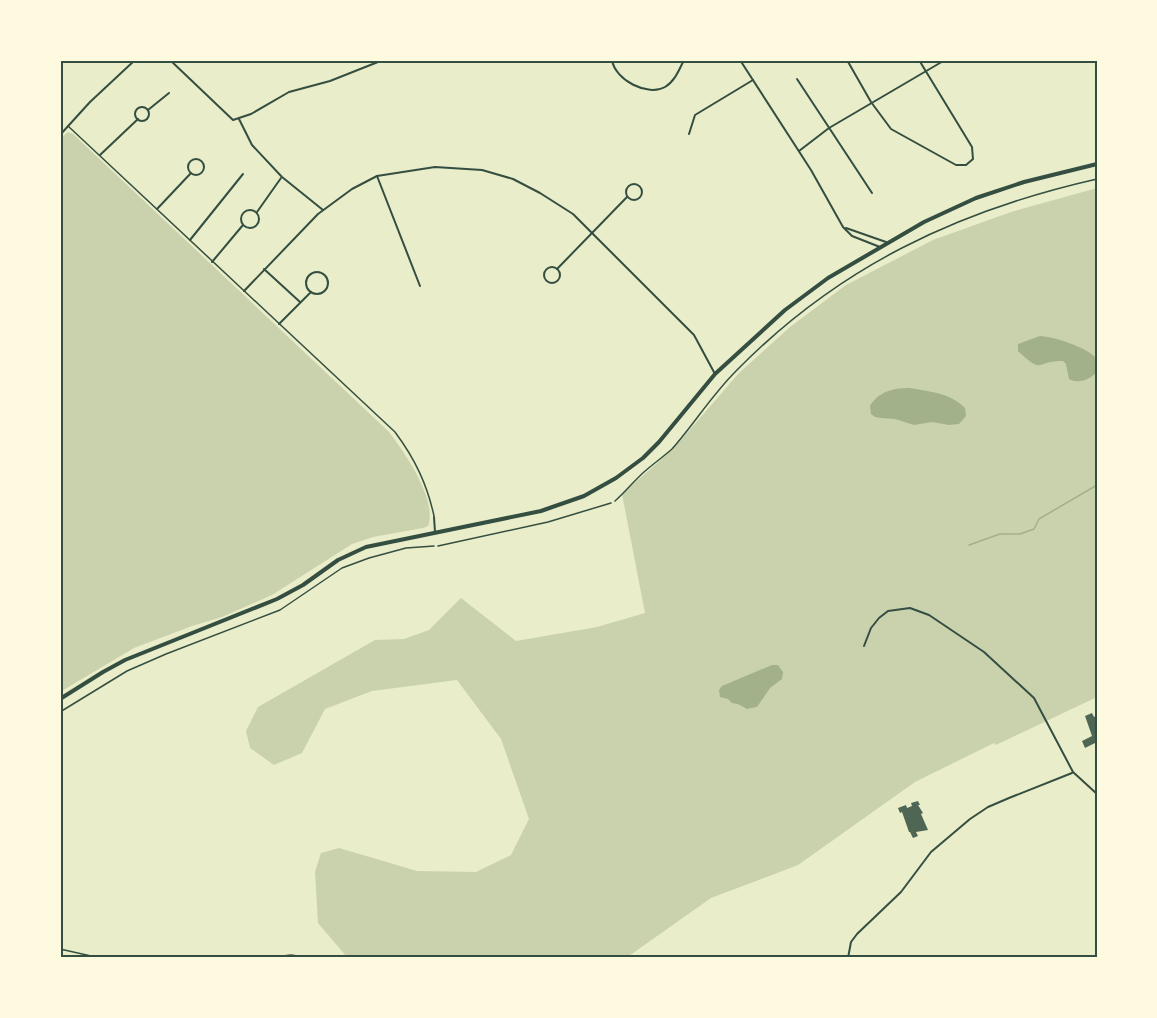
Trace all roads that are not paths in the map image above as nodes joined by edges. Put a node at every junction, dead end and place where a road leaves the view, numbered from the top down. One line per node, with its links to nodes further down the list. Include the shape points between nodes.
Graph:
1 (135, 60): 18 (street)
2 (170, 60): 17 (street, via 231,119)
3 (383, 60): 17 (street, via 289,92)
4 (612, 60): 5 (street, via 619,73 648,90 663,88 673,81)
5 (684, 60)
6 (740, 60): 12 (street)
7 (847, 60): 14 (street)
8 (919, 60): 10 (street)
9 (945, 60): 10 (street)
10 (926, 71): 14 (street); 14 (street, via 972,147 971,163 956,165 898,135)
11 (797, 79): 19 (street)
12 (753, 80): 20 (street, via 695,115); 22 (street)
13 (169, 93): 15 (street)
14 (872, 102): 19 (street)
15 (148, 110): 16 (street, via 146,119); 16 (street, via 138,109)
16 (138, 119): 23 (street)
17 (239, 119): 28 (street, via 252,145)
18 (68, 126): 21 (street); 23 (lane)
19 (829, 128): 22 (street); 29 (street)
20 (689, 134)
21 (60, 135)
22 (799, 151): 35 (street)
23 (100, 155): 31 (lane)
24 (1097, 164): 38 (main road, via 976,198)
25 (191, 173): 25 (street, via 202,172 201,160 190,161); 31 (street)
26 (243, 174): 37 (street)
27 (377, 176): 32 (street); 36 (street, via 435,167 482,170 513,179 540,193); 43 (street)
28 (282, 177): 32 (street); 33 (street)
29 (872, 194)
30 (627, 197): 30 (street, via 639,198 640,186 628,186); 36 (street)
31 (157, 209): 37 (lane)
32 (322, 210): 41 (street)
33 (257, 213): 34 (street, via 244,212); 34 (street, via 260,219 256,226)
34 (243, 225): 40 (street)
35 (843, 227): 38 (street); 39 (street, via 852,236)
36 (591, 233): 42 (street); 48 (street, via 694,335)
37 (190, 240): 40 (lane)
38 (886, 243): 39 (main road)
39 (880, 247): 48 (main road, via 802,296)
40 (212, 262): 44 (lane)
41 (264, 269): 44 (street); 46 (street)
42 (557, 269): 42 (street, via 545,270 546,281 558,281)
43 (420, 286)
44 (244, 291): 47 (lane)
45 (311, 292): 45 (street, via 320,293 327,288 328,280 323,273 315,272 308,277); 46 (street)
46 (300, 302): 47 (street)
47 (279, 324): 50 (lane, via 395,432 421,473)
48 (715, 375): 51 (main road, via 647,454 591,492 541,511)
49 (610, 503): 52 (lane, via 548,522)
50 (434, 517): 51 (street)
51 (435, 532): 54 (main road, via 348,555 287,594 125,660)
52 (438, 546)
53 (864, 646): 55 (street, via 870,628 888,611 921,610 984,652 1034,698)
54 (60, 699)
55 (1073, 772): 56 (street); 57 (street, via 988,807 963,825 931,852 901,892 857,934)
56 (1097, 795)
57 (848, 958)

